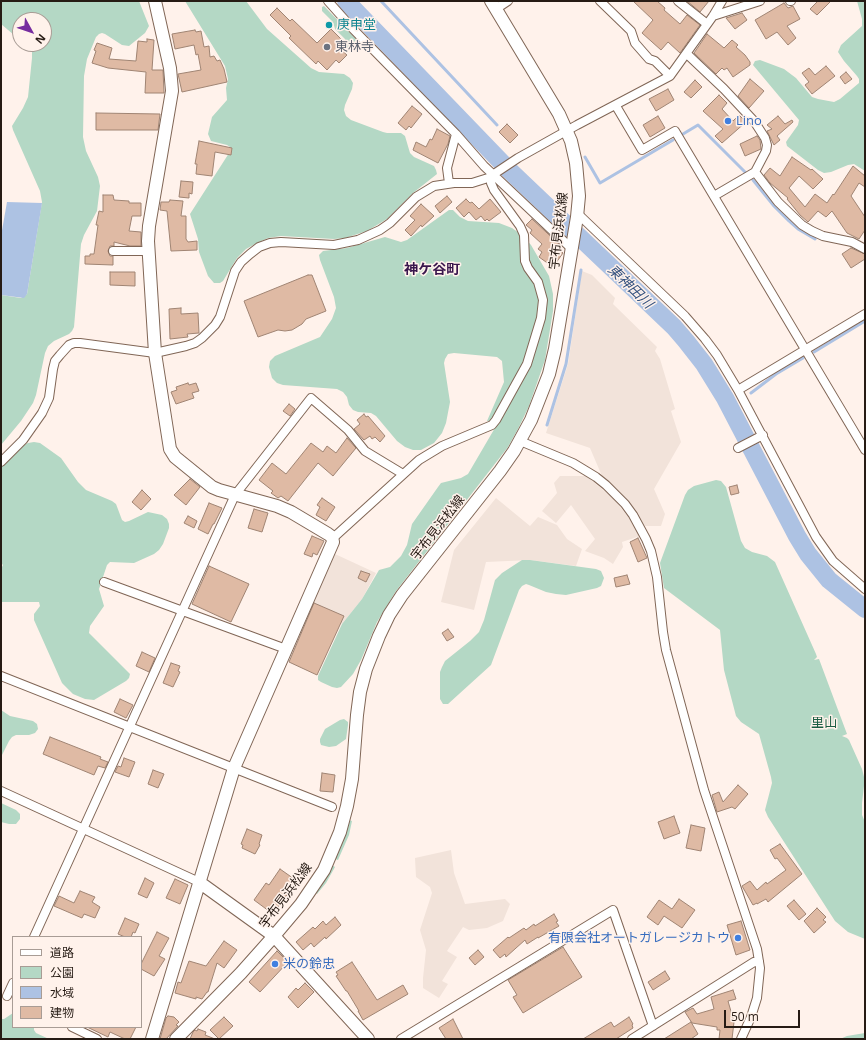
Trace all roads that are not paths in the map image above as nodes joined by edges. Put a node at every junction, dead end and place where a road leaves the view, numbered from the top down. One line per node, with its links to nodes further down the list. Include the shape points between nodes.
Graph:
1 (155, 1): 24 (street, via 170,68 172,91 149,226)
2 (328, 1): 15 (street)
3 (508, 1): 8 (street)
4 (600, 1): 12 (street, via 631,31 635,43)
5 (678, 1): 10 (street)
6 (722, 1): 9 (street)
7 (760, 1): 9 (street)
8 (494, 5): 14 (street, 宇布見浜松線, via 550,96)
9 (713, 16): 10 (street)
10 (707, 24): 11 (street)
11 (687, 54): 12 (street); 16 (street, via 754,121 765,138 767,148)
12 (670, 76): 13 (street)
13 (616, 106): 14 (street); 19 (street, via 642,150 675,131)
14 (567, 131): 17 (street); 20 (street, 宇布見浜松線, via 578,174)
15 (456, 134): 17 (street); 18 (street, via 447,168)
16 (755, 172): 19 (street); 22 (street, via 778,202 802,225 823,236 852,242)
17 (494, 174): 18 (street, via 472,183); 21 (street); 34 (street, via 494,190 520,226 524,235 525,261 541,290 543,309 529,359 492,425 430,452)
18 (449, 183): 27 (street, via 424,191 390,223 358,240 334,245 281,242 259,247 241,262 235,271 220,317 209,332 186,346)
19 (714, 196): 26 (street)
20 (577, 215): 21 (street, 宇布見浜松線); 28 (street, via 695,327 717,355)
21 (572, 248): 30 (street, 宇布見浜松線, via 552,362 533,415)
22 (865, 249)
23 (113, 251): 24 (street)
24 (149, 251): 27 (street)
25 (865, 314): 26 (street)
26 (805, 350): 28 (street); 32 (street)
27 (155, 353): 33 (street, via 80,343 69,345 56,361 49,398 42,413 23,440); 35 (street, via 172,454 205,483)
28 (738, 390): 29 (street)
29 (762, 435): 31 (street); 38 (street, via 821,545 840,568)
30 (520, 441): 49 (street, 宇布見浜松線, via 500,471 402,595 384,626 363,680 350,792 340,832 317,881); 50 (street, via 573,463 596,477 625,504 646,539 655,564 666,650 702,784 755,939)
31 (738, 448)
32 (865, 450)
33 (1, 462)
34 (403, 474): 35 (street, via 365,451 348,430 312,398); 36 (street)
35 (235, 495): 36 (street, via 291,512); 39 (street)
36 (332, 539): 40 (street, via 332,547)
37 (104, 582): 39 (street)
38 (865, 588)
39 (182, 611): 40 (street); 42 (street)
40 (286, 649): 43 (street)
41 (1, 676): 42 (street)
42 (130, 727): 43 (street); 46 (street)
43 (234, 768): 45 (street); 47 (street)
44 (1, 791): 46 (street)
45 (332, 807)
46 (83, 829): 47 (street); 48 (street)
47 (199, 882): 49 (street); 56 (street)
48 (34, 936)
49 (274, 936): 57 (street, 宇布見浜松線); 58 (street)
50 (759, 961): 53 (street); 61 (street, via 760,980 757,998)
51 (12, 985): 52 (street)
52 (7, 996)
53 (653, 1026): 59 (street, via 613,910); 60 (street)
54 (74, 1028): 55 (street)
55 (97, 1039)
56 (152, 1039)
57 (176, 1039)
58 (368, 1039)
59 (401, 1039)
60 (632, 1039)
61 (741, 1039)

